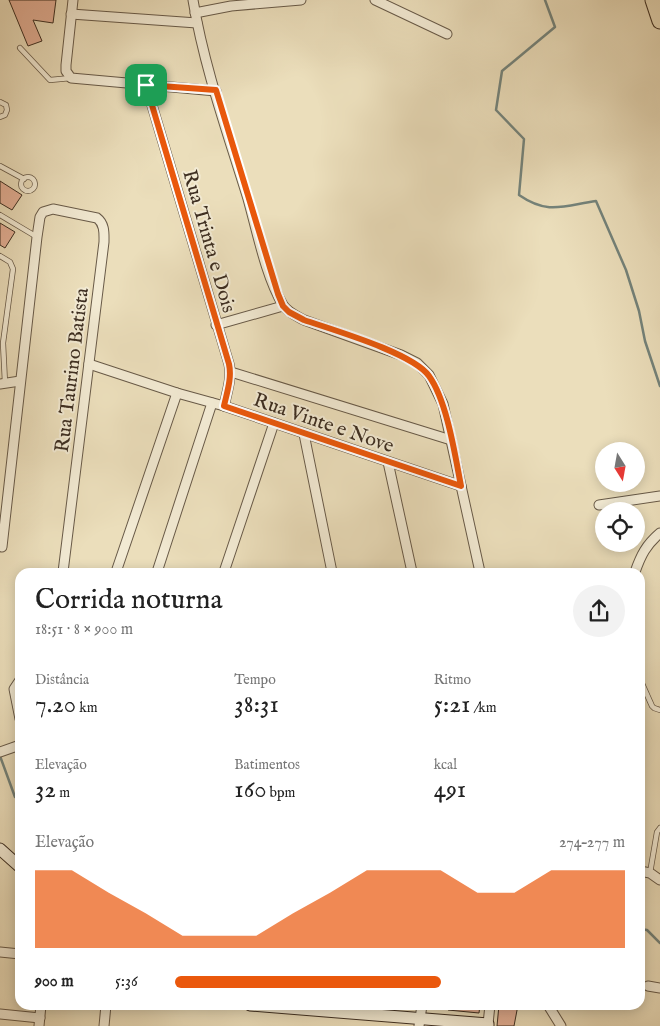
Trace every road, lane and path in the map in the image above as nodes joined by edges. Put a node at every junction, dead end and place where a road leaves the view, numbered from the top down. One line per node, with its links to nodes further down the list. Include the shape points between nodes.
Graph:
1 (73, 0): 7 (street)
2 (193, 0): 6 (street)
3 (301, 0): 6 (street)
4 (375, 0): 10 (street)
5 (653, 0): 8 (highway)
6 (195, 12): 9 (street)
7 (71, 14): 9 (street); 12 (street, via 66,66)
8 (660, 21)
9 (197, 23): 14 (street)
10 (447, 34)
11 (20, 48): 12 (lane, via 50,80)
12 (71, 78): 13 (street)
13 (146, 85): 14 (street); 23 (street, Rua Trinta e Dois)
14 (216, 90): 22 (street)
15 (0, 102): 16 (lane, via 6,105 7,110)
16 (0, 117)
17 (0, 166): 18 (lane)
18 (24, 179)
19 (0, 215): 20 (lane)
20 (36, 237): 24 (street, Rua Taurino Batista, via 40,216 53,209 101,221 104,242); 26 (street)
21 (0, 256): 27 (lane, via 10,262 13,269 3,343)
22 (283, 306): 23 (street); 33 (street, via 304,320 417,363 429,374 439,392)
23 (216, 325): 25 (street, Rua Trinta e Dois)
24 (89, 364): 28 (street, Rua Vinte e Nove); 40 (street, Rua Taurino Batista)
25 (231, 372): 30 (street, Rua Trinta e Dois); 33 (street)
26 (20, 381): 27 (street); 39 (street)
27 (3, 384)
28 (177, 393): 29 (street, Rua Vinte e Nove); 41 (street)
29 (212, 403): 30 (street, Rua Vinte e Nove); 42 (street)
30 (224, 406): 31 (street, Rua Vinte e Nove)
31 (274, 423): 32 (street, Rua Vinte e Nove); 43 (street)
32 (304, 434): 34 (street, Rua Vinte e Nove); 44 (street)
33 (451, 440): 35 (street)
34 (388, 462): 35 (street, Rua Vinte e Nove); 45 (street)
35 (461, 486): 46 (street)
36 (660, 496): 37 (street)
37 (614, 502)
38 (660, 533): 47 (street, via 648,543)
39 (2, 547)
40 (64, 568)
41 (117, 568)
42 (158, 568)
43 (225, 568)
44 (331, 568)
45 (411, 568)
46 (479, 568)
47 (637, 568)
48 (645, 690): 49 (lane, via 652,706)
49 (660, 710)
50 (15, 747): 51 (street)
51 (3, 751)
52 (660, 828): 56 (lane)
53 (0, 849): 54 (street)
54 (15, 862)
55 (645, 872): 56 (street)
56 (650, 873): 57 (street)
57 (660, 880)
58 (0, 952): 59 (street)
59 (15, 954)
60 (648, 986): 61 (street)
61 (660, 988)
62 (106, 1010): 70 (street)
63 (300, 1010): 68 (street)
64 (490, 1010): 69 (street)
65 (551, 1010): 71 (street)
66 (0, 1014): 67 (street)
67 (40, 1022)
68 (420, 1022): 69 (street)
69 (488, 1025)
70 (104, 1026)
71 (562, 1026)

